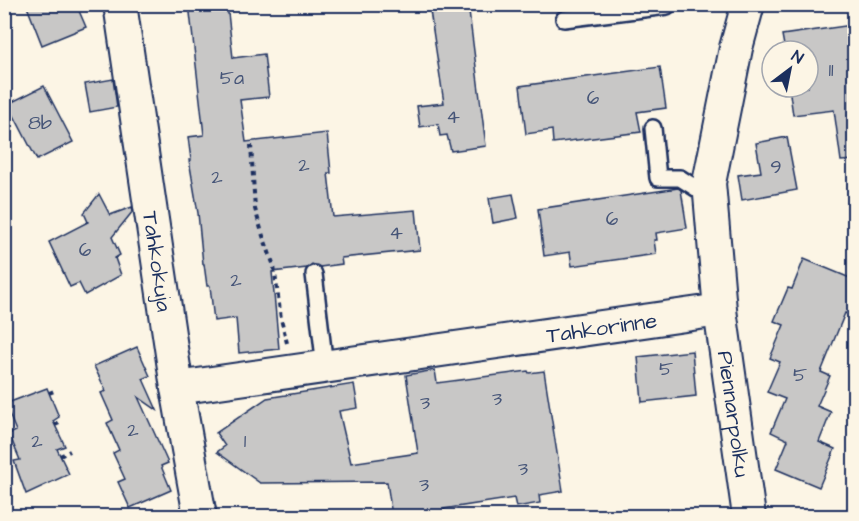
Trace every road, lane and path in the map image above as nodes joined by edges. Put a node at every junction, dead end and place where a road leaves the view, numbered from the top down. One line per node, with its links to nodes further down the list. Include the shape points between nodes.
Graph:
1 (120, 4): 11 (street, Tahkokuja)
2 (669, 4): 4 (lane)
3 (748, 4): 7 (street, via 734,56 709,183)
4 (564, 19)
5 (653, 128): 7 (lane, via 658,178 680,178)
6 (251, 145): 10 (path, via 255,209 274,266 288,346)
7 (710, 197): 9 (street)
8 (314, 274): 10 (lane)
9 (720, 310): 10 (street, Tahkorinne); 19 (street, Piennarpolku)
10 (323, 354): 11 (street, Tahkorinne)
11 (177, 388): 18 (street, Tahkokuja)
12 (57, 390): 13 (path)
13 (49, 393)
14 (63, 422): 15 (path)
15 (55, 425)
16 (70, 451): 17 (path)
17 (60, 456)
18 (198, 516)
19 (749, 516)

